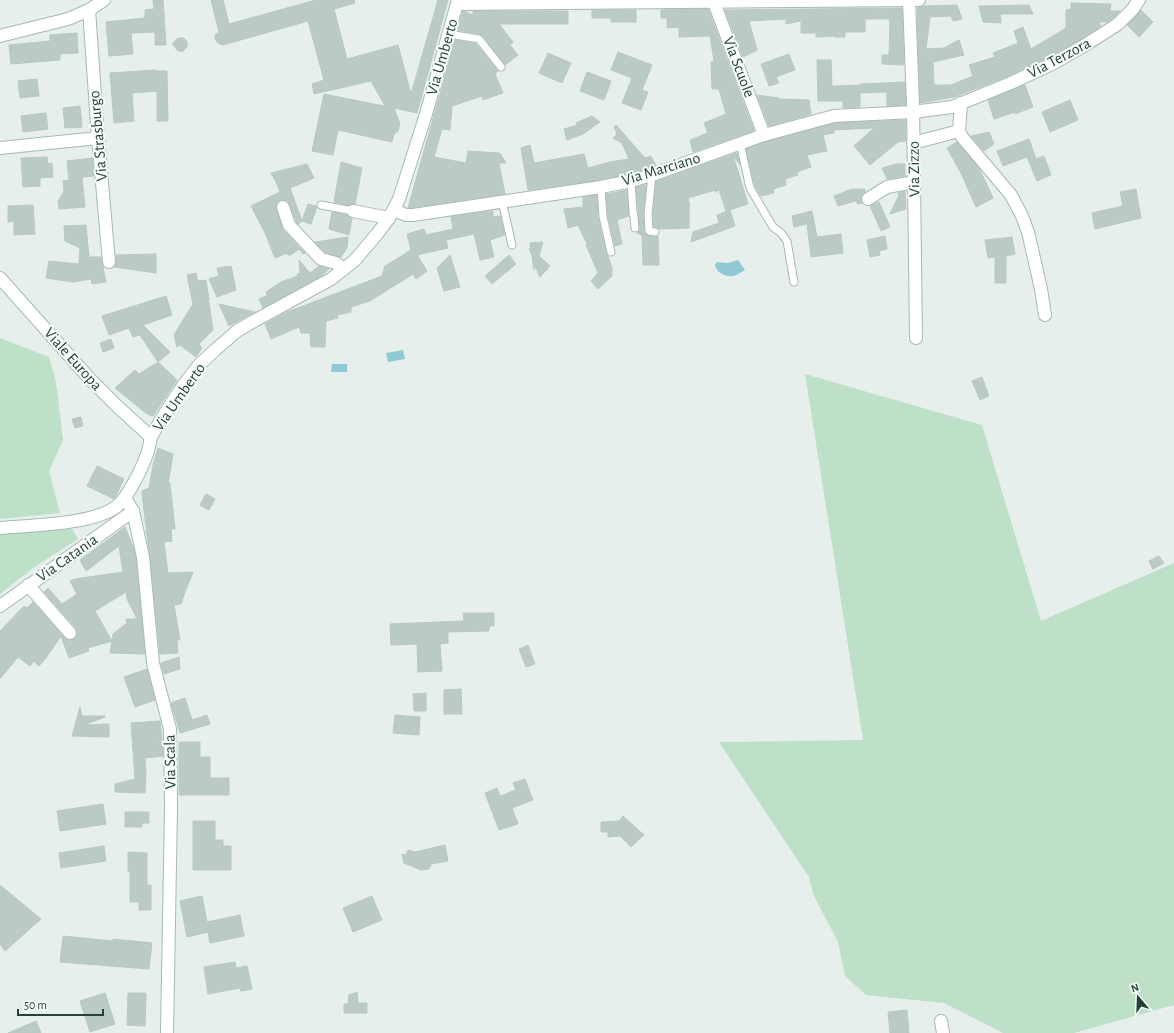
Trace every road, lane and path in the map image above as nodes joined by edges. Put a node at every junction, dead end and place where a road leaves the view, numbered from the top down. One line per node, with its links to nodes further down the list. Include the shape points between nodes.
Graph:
1 (104, 0): 7 (street)
2 (909, 0): 3 (street); 5 (street); 12 (street, Via Zizzo)
3 (919, 0)
4 (1140, 0): 11 (street, Via Terzora, via 1118,24 1082,47 1018,80)
5 (714, 1): 6 (street); 14 (street, Via Scuole)
6 (458, 2): 8 (street, Via Umberto)
7 (89, 10): 9 (street, via 68,19); 15 (street, Via Strasburgo)
8 (449, 34): 10 (lane, via 479,39); 28 (street, Via Umberto, via 426,114)
9 (0, 36)
10 (501, 67)
11 (965, 102): 12 (street, Via Terzora, via 952,107); 13 (street)
12 (913, 112): 14 (street, Via Marciano, via 834,116); 16 (street, Via Zizzo)
13 (961, 134): 16 (street); 37 (street, via 1011,196 1022,216 1028,232)
14 (764, 135): 17 (street, Via Marciano)
15 (98, 138): 18 (street); 33 (street, Via Strasburgo)
16 (913, 142): 21 (street, Via Zizzo)
17 (740, 143): 19 (street, Via Marciano); 36 (lane, via 750,188 774,227 787,241)
18 (0, 148)
19 (652, 175): 20 (street, Via Marciano); 30 (lane, via 648,215 650,232)
20 (630, 181): 22 (street, Via Marciano); 29 (lane)
21 (914, 182): 23 (street, via 887,187); 38 (street, Via Zizzo)
22 (600, 187): 24 (street, Via Marciano); 32 (lane, via 603,217)
23 (868, 199)
24 (502, 201): 28 (street, Via Marciano, via 413,215); 31 (lane)
25 (321, 205): 27 (lane)
26 (283, 207): 34 (street, via 289,225 321,259 336,263)
27 (353, 211): 28 (street)
28 (392, 214): 34 (street, Via Umberto, via 355,260)
29 (635, 228)
30 (655, 232)
31 (512, 245)
32 (611, 252)
33 (109, 262)
34 (343, 269): 39 (street, Via Umberto, via 317,288 243,328 214,350 182,387)
35 (0, 278): 39 (street, Viale Europa, via 84,372)
36 (794, 282)
37 (1045, 315)
38 (916, 338)
39 (151, 437): 40 (street, Via Umberto, via 147,455)
40 (125, 498): 41 (street, Via Scala); 42 (street, Via Catania, via 111,509 81,520)
41 (133, 511): 43 (street, Via Catania); 46 (street, Via Scala, via 142,557 153,663 170,729)
42 (0, 528)
43 (28, 585): 44 (street, Via Catania); 45 (street)
44 (0, 606)
45 (70, 633)
46 (167, 1033)

